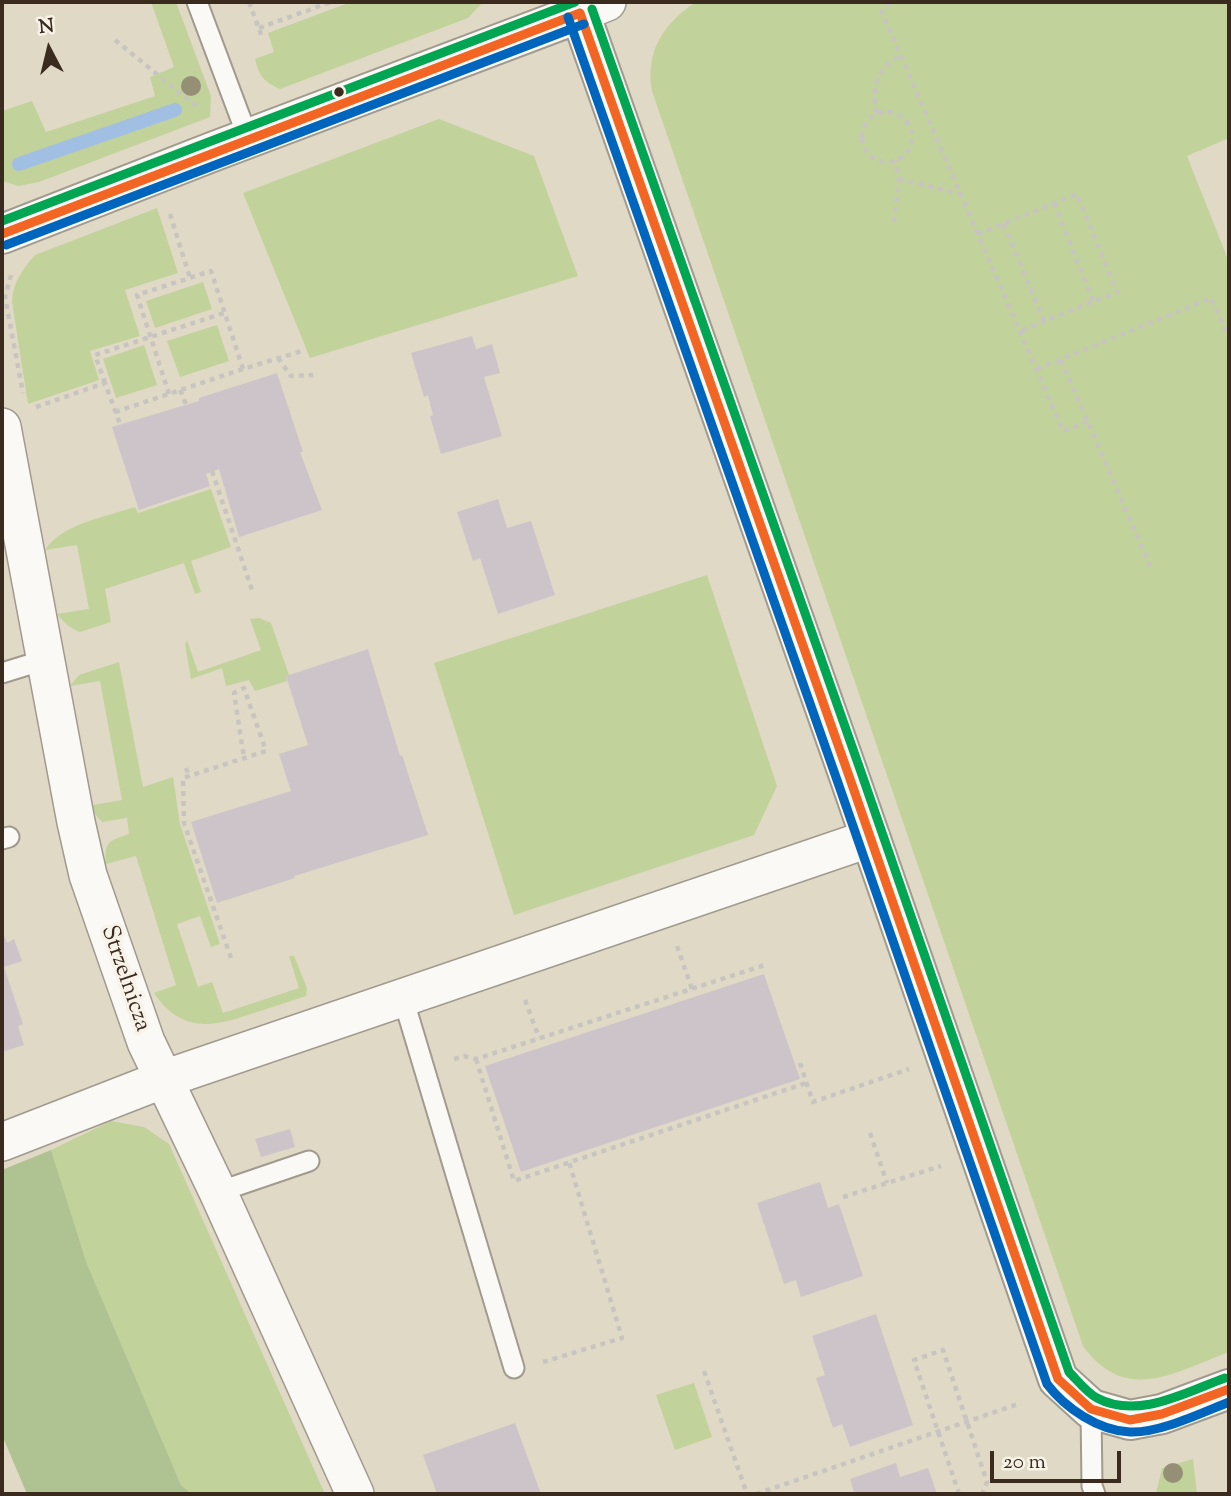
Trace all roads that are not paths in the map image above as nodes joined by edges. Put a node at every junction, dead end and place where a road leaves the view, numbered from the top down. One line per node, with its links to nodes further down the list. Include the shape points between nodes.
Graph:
1 (197, 2): 3 (lane)
2 (588, 6): 3 (street); 8 (street)
3 (248, 138): 4 (street)
4 (2, 234)
5 (9, 435): 6 (street, Strzelnicza)
6 (44, 660): 7 (lane); 10 (street, Strzelnicza, via 88,875 137,1017)
7 (2, 673)
8 (871, 838): 9 (street); 16 (street, via 1058,1379)
9 (403, 998): 10 (street); 14 (lane)
10 (164, 1079): 11 (street); 13 (street, Strzelnicza)
11 (2, 1142)
12 (309, 1161): 13 (lane)
13 (218, 1192): 17 (street, Strzelnicza)
14 (523, 1367)
15 (1229, 1389): 16 (street, via 1163,1414 1130,1420)
16 (1091, 1409): 18 (lane)
17 (355, 1494)
18 (1095, 1494)

